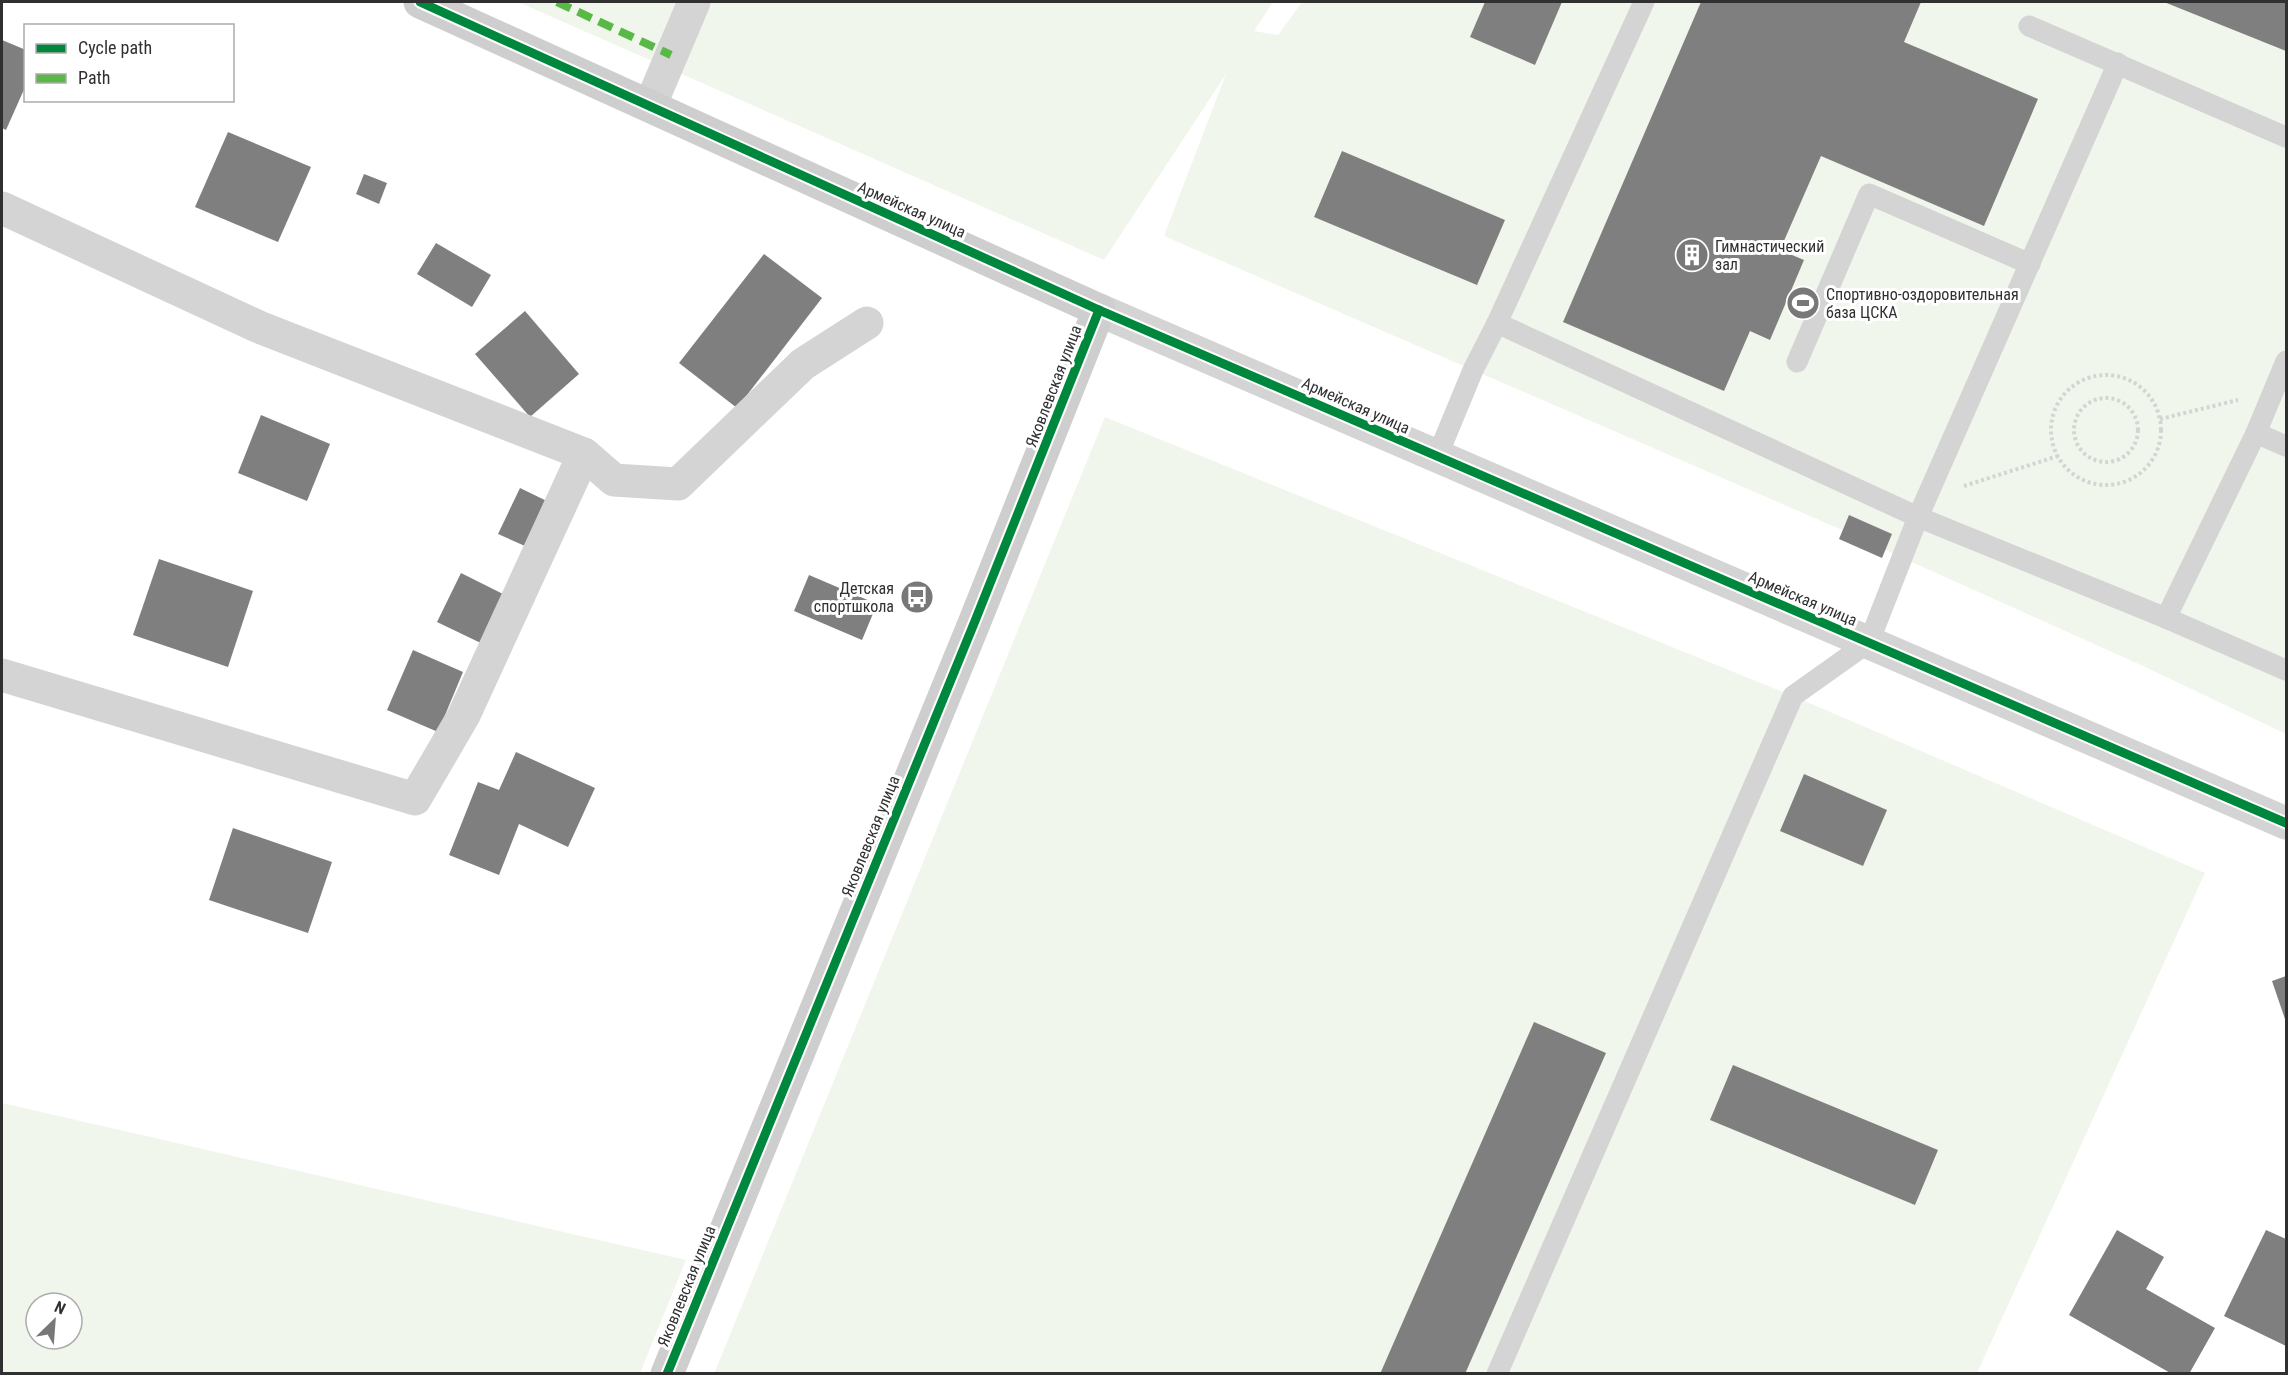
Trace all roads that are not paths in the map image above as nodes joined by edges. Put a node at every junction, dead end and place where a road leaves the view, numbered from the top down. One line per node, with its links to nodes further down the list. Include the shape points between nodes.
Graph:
1 (420, 2): 6 (street, Армейская улица)
2 (694, 2): 6 (street)
3 (1644, 2): 12 (lane)
4 (2029, 26): 5 (lane)
5 (2118, 63): 7 (lane); 9 (lane)
6 (650, 106): 10 (street, Армейская улица)
7 (2286, 137)
8 (2, 208): 17 (street, via 259,327)
9 (2030, 264): 14 (lane, via 1869,194); 19 (lane)
10 (1099, 309): 18 (street, Армейская улица); 25 (street, Яковлевская улица)
11 (867, 323): 17 (street, via 803,364 678,484 614,480)
12 (1497, 323): 18 (lane); 19 (lane)
13 (2286, 361): 15 (lane)
14 (1797, 362)
15 (2256, 433): 16 (lane); 20 (lane)
16 (2286, 446)
17 (584, 454): 23 (street, via 464,715 416,799)
18 (1437, 457): 21 (street, Армейская улица)
19 (1922, 508): 20 (lane); 21 (lane)
20 (2166, 618): 22 (lane)
21 (1869, 642): 24 (street, Армейская улица); 26 (lane, via 1793,696)
22 (2286, 670)
23 (2, 675)
24 (2286, 823)
25 (667, 1374)
26 (1497, 1374)

